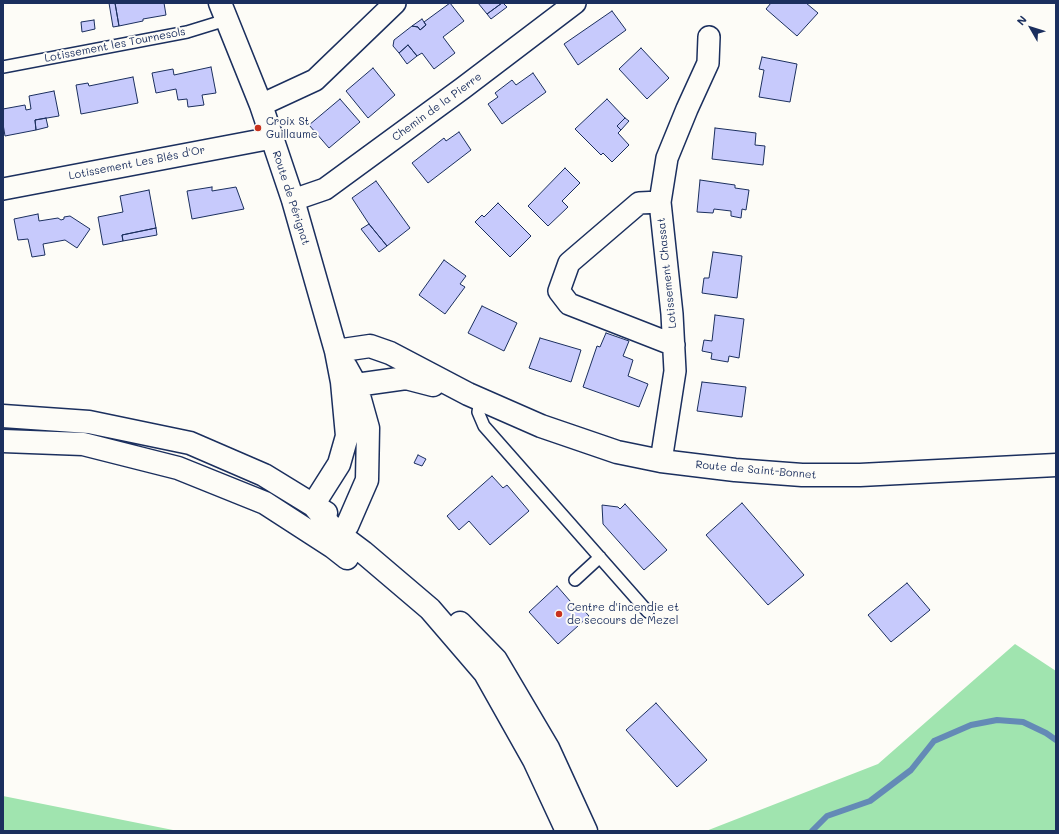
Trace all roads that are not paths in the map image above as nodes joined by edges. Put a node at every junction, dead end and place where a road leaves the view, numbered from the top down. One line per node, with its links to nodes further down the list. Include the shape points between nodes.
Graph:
1 (395, 3): 6 (street, via 315,80)
2 (575, 3): 9 (street, Chemin de la Pierre, via 325,189)
3 (223, 12): 5 (lane, Lotissement les Tournesols, via 186,32); 6 (street, Route de Pérignat)
4 (709, 37): 10 (street, Lotissement Chassat, via 708,63 667,158)
5 (3, 67)
6 (261, 105): 7 (street, Route de Pérignat)
7 (272, 138): 8 (street, Lotissement Les Blés d'Or); 9 (street, Route de Pérignat)
8 (3, 189)
9 (293, 200): 12 (street, Route de Pérignat)
10 (660, 202): 11 (street, Lotissement Chassat); 11 (street, Lotissement Chassat, via 639,203 570,263 560,291 569,304)
11 (674, 345): 18 (street, Lotissement Chassat, via 675,371)
12 (336, 351): 13 (street, Route de Pérignat); 14 (street, Route de Saint-Bonnet, via 370,346 390,353)
13 (349, 384): 14 (street, Route de Saint-Bonnet, via 406,378); 20 (street, via 347,436 339,464); 21 (street, via 368,428 367,480)
14 (474, 397): 18 (street, Route de Saint-Bonnet, via 541,426 610,449); 22 (lane, via 484,426)
15 (3, 416): 20 (street, via 89,422 190,443 264,476)
16 (3, 441): 17 (street)
17 (84, 444): 21 (street, via 130,445 190,463 265,493); 25 (street, via 178,468 265,502 333,547 419,616 477,681)
18 (661, 461): 19 (street, Route de Saint-Bonnet, via 802,475 860,475)
19 (1056, 464)
20 (313, 505): 21 (street)
21 (341, 528): 25 (street, via 363,552 430,609 485,673); 27 (street, via 436,598 496,660 548,748)
22 (600, 557): 23 (lane); 24 (lane)
23 (575, 580)
24 (648, 612)
25 (534, 760): 26 (street)
26 (567, 831)
27 (586, 831)

